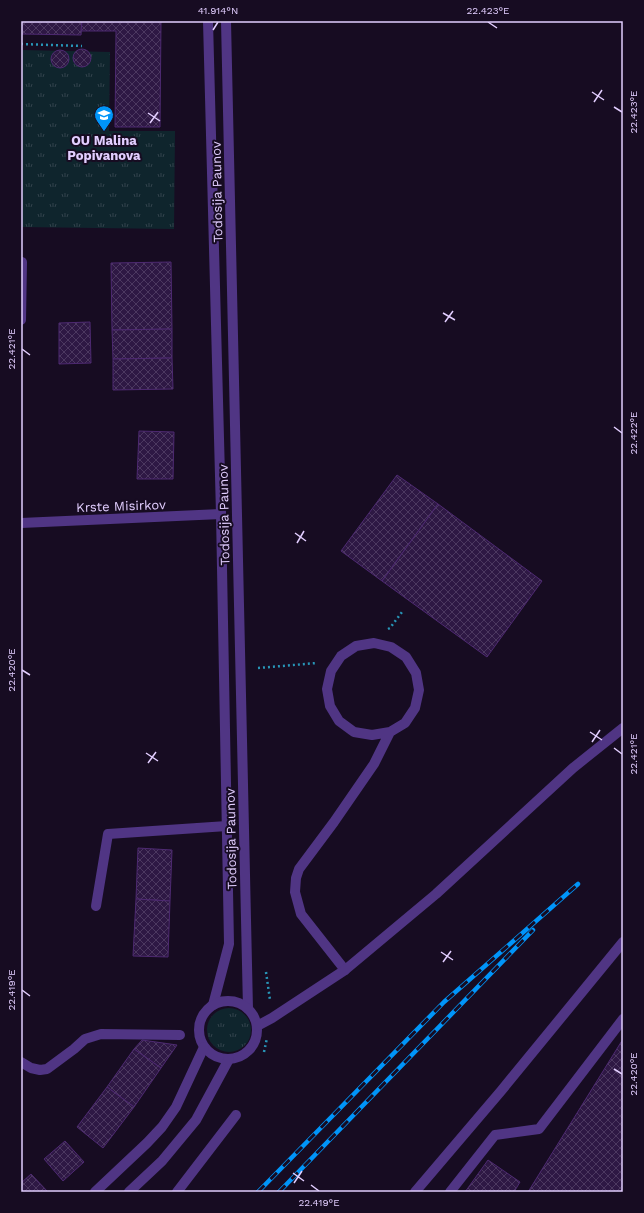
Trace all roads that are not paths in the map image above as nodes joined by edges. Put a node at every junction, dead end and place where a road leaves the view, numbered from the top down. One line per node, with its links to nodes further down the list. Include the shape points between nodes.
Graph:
1 (208, 21): 5 (street, Todosija Paunov)
2 (226, 21): 14 (street, Todosija Paunov)
3 (22, 262): 4 (street)
4 (21, 320)
5 (221, 514): 6 (street, Krste Misirkov); 9 (street, Todosija Paunov)
6 (21, 523)
7 (623, 728): 12 (street, via 573,768 436,894)
8 (390, 732): 8 (street, via 405,722 415,708 419,690 416,672 406,657 391,647 374,643 356,646 341,656 331,671 327,688 330,706 339,721 354,732 372,735); 12 (street, via 374,764 299,870 296,878 295,892 301,914)
9 (227, 826): 10 (street, via 108,834); 13 (street, Todosija Paunov, via 229,944)
10 (96, 906)
11 (623, 942): 25 (street)
12 (345, 970): 16 (street)
13 (213, 1005): 14 (street, via 231,1001); 18 (street, via 206,1011 199,1029)
14 (248, 1009): 16 (street, via 254,1017)
15 (623, 1019): 26 (street, via 539,1129 495,1135)
16 (256, 1026): 19 (street, via 253,1045 247,1052)
17 (180, 1035): 20 (street, via 101,1034 85,1039 47,1069 31,1068)
18 (204, 1047): 19 (street, via 219,1058); 22 (street, via 176,1107 162,1127)
19 (229, 1059): 23 (street, via 196,1120 162,1161)
20 (21, 1062)
21 (236, 1115): 24 (street)
22 (95, 1192)
23 (129, 1192)
24 (177, 1192)
25 (415, 1192)
26 (450, 1192)

